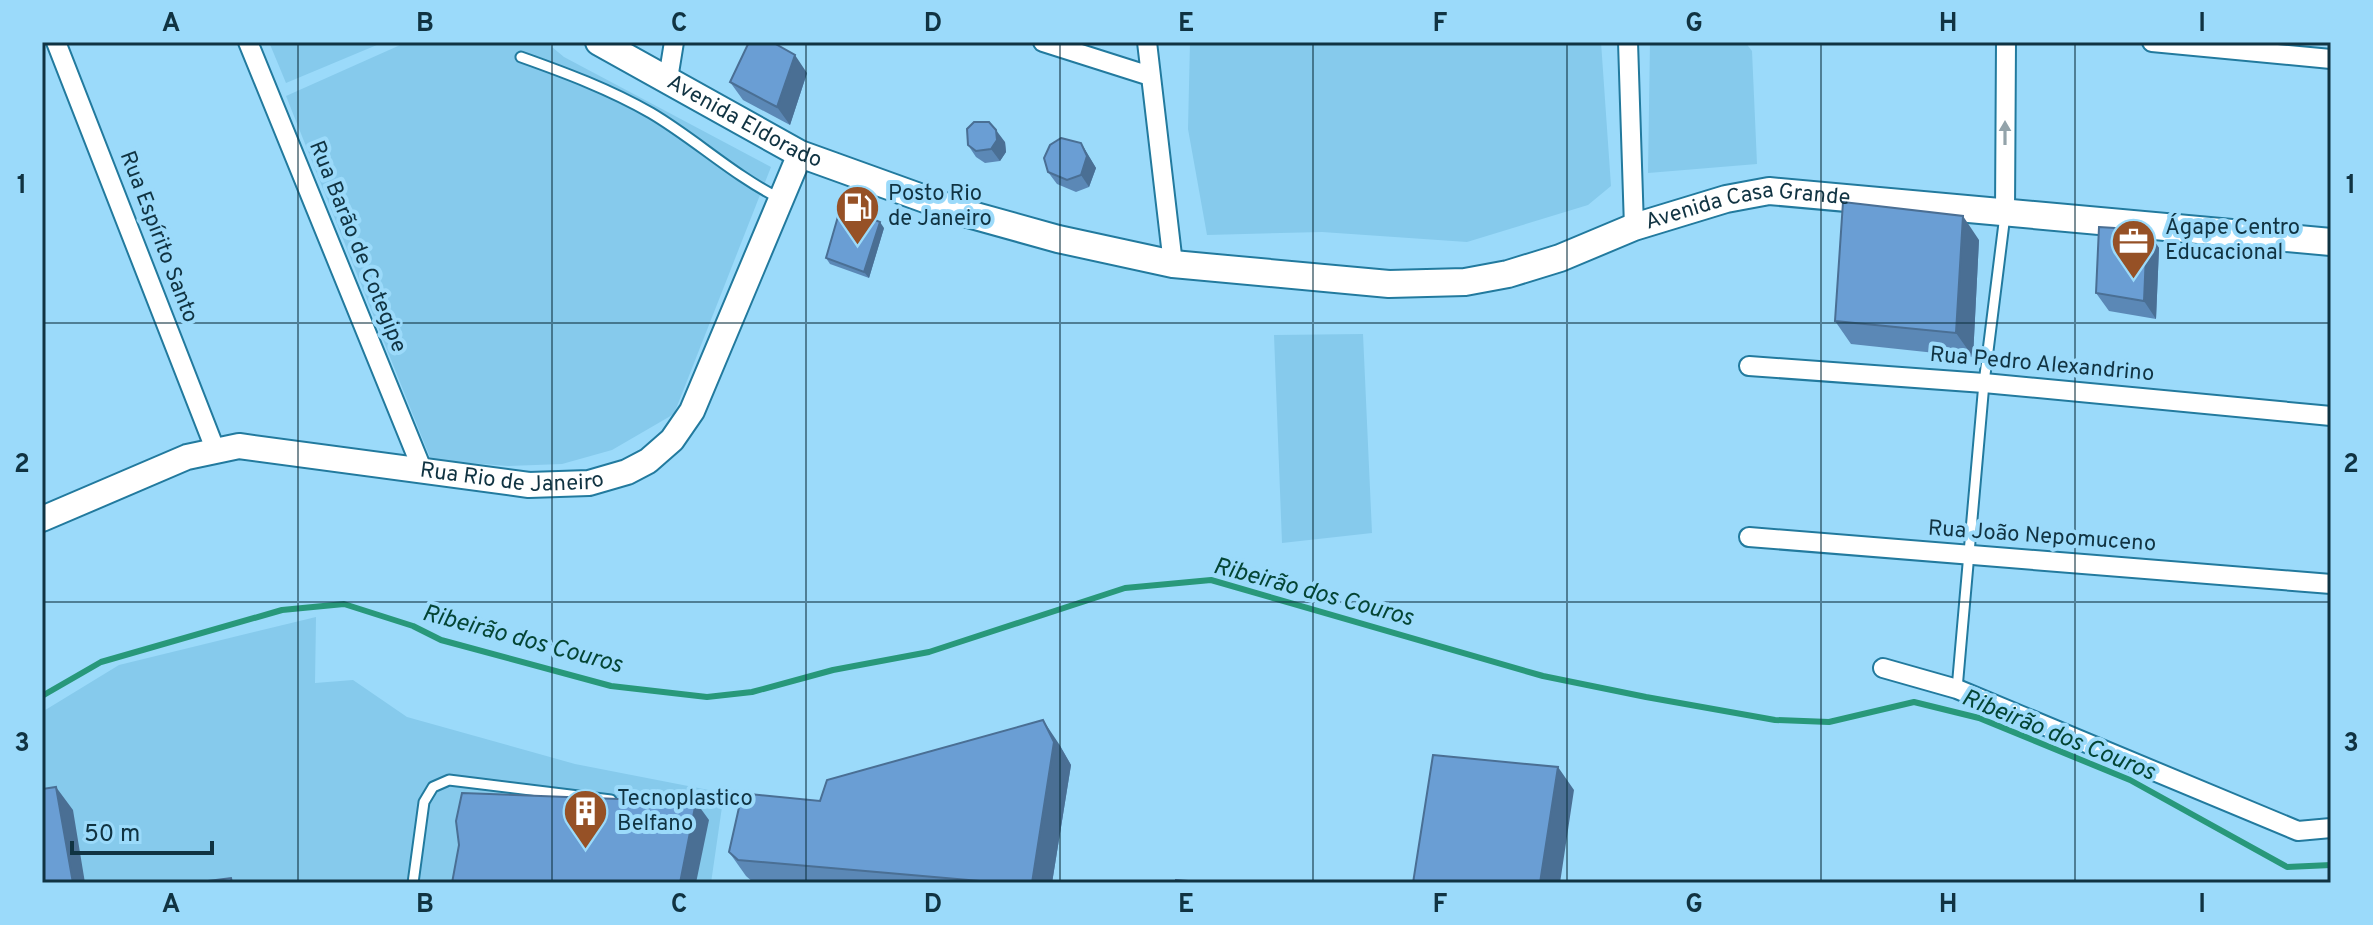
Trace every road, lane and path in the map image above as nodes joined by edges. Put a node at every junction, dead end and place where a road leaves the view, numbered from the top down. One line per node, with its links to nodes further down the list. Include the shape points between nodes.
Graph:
1 (56, 42): 24 (street, Rua Espírito Santo)
2 (248, 42): 25 (street, Rua Barão de Cotegipe)
3 (599, 42): 14 (main road, Avenida Eldorado)
4 (674, 42): 14 (street)
5 (1043, 42): 13 (street)
6 (1147, 42): 13 (street)
7 (1628, 42): 18 (street)
8 (2006, 42): 17 (street, one-way to 8)
9 (2152, 42): 10 (street)
10 (2178, 43): 12 (street)
11 (521, 57): 16 (lane, via 589,81 653,115)
12 (2331, 59)
13 (1150, 76): 20 (street)
14 (668, 79): 15 (main road, Avenida Eldorado)
15 (800, 154): 16 (street, Rua Rio de Janeiro); 20 (main road, Avenida Eldorado, via 961,212)
16 (781, 199): 25 (street, Rua Rio de Janeiro, via 692,411 672,440 648,461 589,483 529,485)
17 (2005, 211): 18 (main road, Avenida Casa Grande, via 1769,191); 19 (main road, Avenida Casa Grande); 22 (lane)
18 (1634, 227): 20 (main road, Avenida Casa Grande, via 1560,258 1465,282 1389,284)
19 (2331, 242)
20 (1173, 264)
21 (1749, 366): 22 (street, Rua Pedro Alexandrino)
22 (1984, 383): 23 (street, Rua Pedro Alexandrino); 28 (lane)
23 (2331, 416)
24 (215, 449): 25 (street, Rua Rio de Janeiro, via 239,446); 26 (street, Rua Rio de Janeiro)
25 (422, 469)
26 (42, 519)
27 (1749, 537): 28 (street, Rua João Nepomuceno)
28 (1969, 557): 29 (street, Rua João Nepomuceno); 31 (lane)
29 (2331, 584)
30 (1883, 668): 31 (street)
31 (1957, 689): 33 (street, via 2298,831)
32 (630, 802): 34 (lane, via 449,780 433,787 424,802)
33 (2331, 828)
34 (413, 883)

